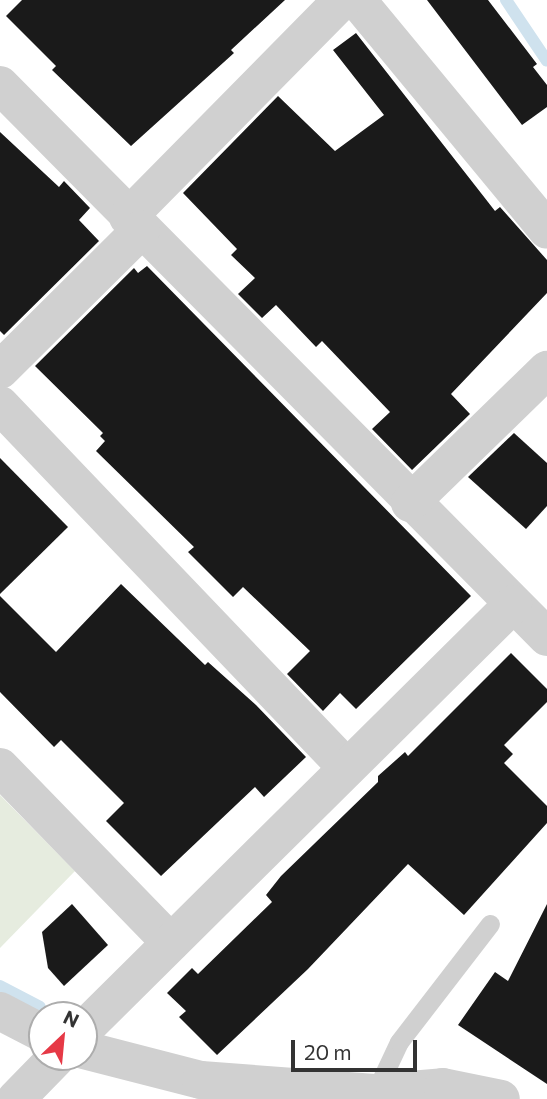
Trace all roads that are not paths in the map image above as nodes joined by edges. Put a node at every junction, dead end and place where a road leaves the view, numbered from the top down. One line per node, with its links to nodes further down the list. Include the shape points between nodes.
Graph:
1 (342, 0): 4 (street)
2 (357, 0): 5 (street)
3 (0, 85): 4 (street)
4 (135, 223): 6 (street); 9 (street)
5 (547, 229)
6 (0, 370)
7 (547, 370): 9 (street)
8 (0, 405): 13 (street)
9 (410, 503): 10 (street)
10 (513, 604): 11 (street); 13 (street)
11 (547, 636)
12 (0, 767): 15 (street)
13 (347, 768): 15 (street)
14 (490, 924): 22 (lane, via 400,1042)
15 (171, 943): 17 (street)
16 (0, 1011): 18 (street)
17 (98, 1015)
18 (28, 1026)
19 (98, 1056): 21 (street)
20 (43, 1071): 23 (street)
21 (202, 1090): 22 (street)
22 (375, 1093): 24 (street, via 443,1087)
23 (16, 1099)
24 (501, 1099)

